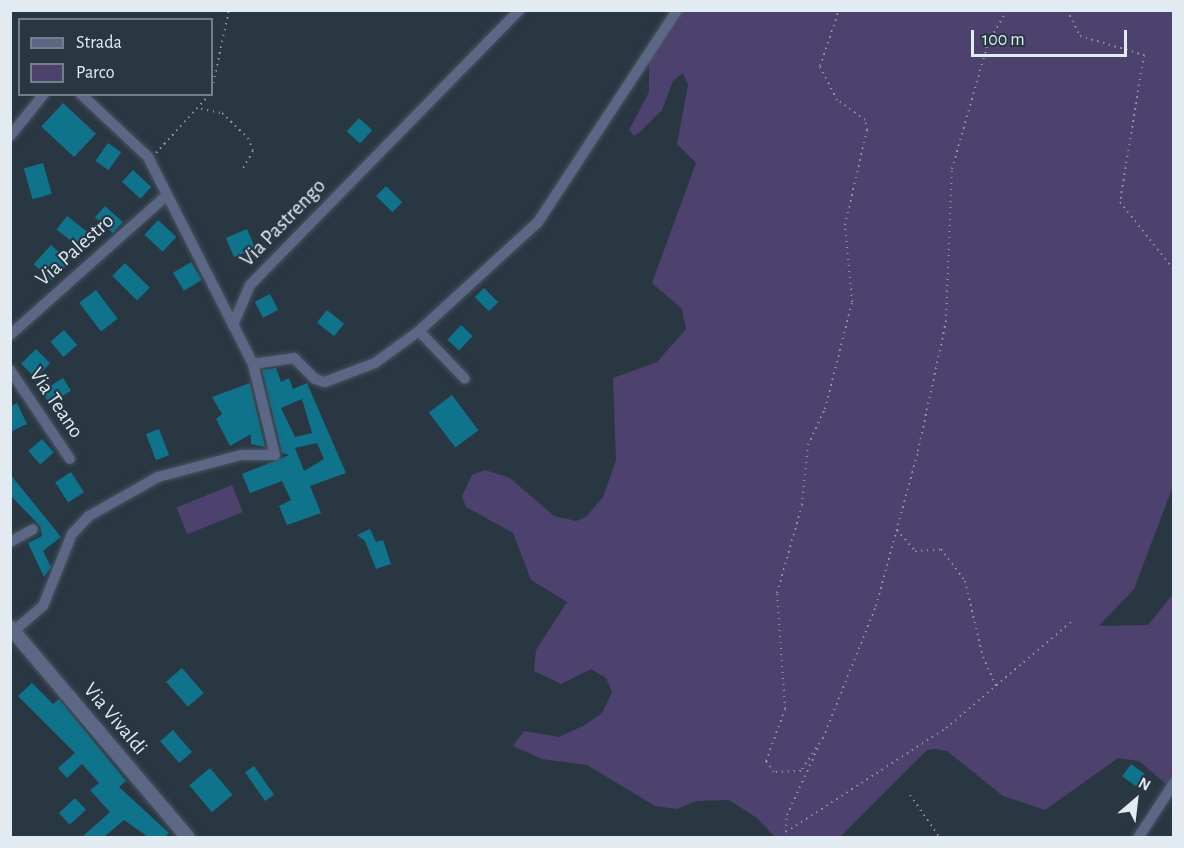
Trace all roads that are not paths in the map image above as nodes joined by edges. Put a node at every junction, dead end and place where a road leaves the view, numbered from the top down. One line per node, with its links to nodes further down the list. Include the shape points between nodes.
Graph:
1 (519, 10): 7 (street, Via Pastrengo, via 250,285)
2 (677, 10): 8 (street, via 538,222)
3 (42, 96): 5 (street)
4 (83, 96): 6 (street, via 148,157)
5 (10, 136)
6 (167, 195): 7 (street); 9 (street, Via Palestro)
7 (233, 325): 10 (street)
8 (419, 331): 10 (street, via 375,363 325,382 318,382 294,358); 12 (street)
9 (10, 335)
10 (253, 364): 16 (street, via 275,455 241,455 158,477 89,516 72,534 43,606)
11 (10, 370): 13 (street, Via Teano)
12 (465, 378)
13 (70, 459)
14 (33, 529): 15 (street)
15 (10, 542)
16 (12, 629): 18 (street, Via Vivaldi)
17 (1173, 783): 19 (street)
18 (187, 837)
19 (1137, 837)

